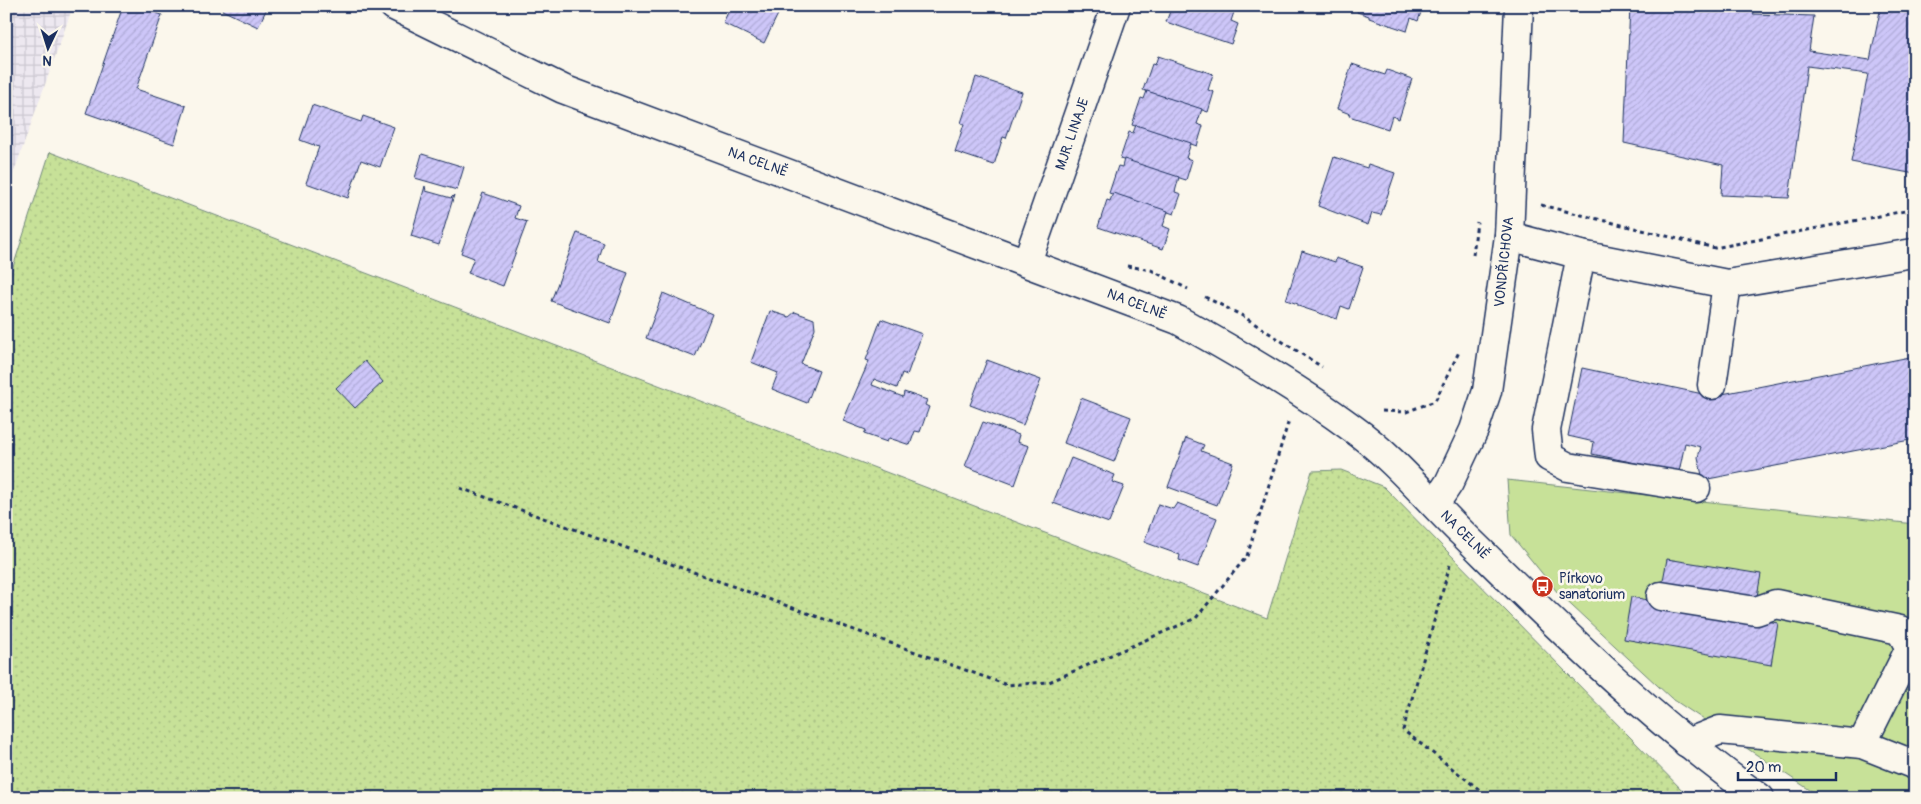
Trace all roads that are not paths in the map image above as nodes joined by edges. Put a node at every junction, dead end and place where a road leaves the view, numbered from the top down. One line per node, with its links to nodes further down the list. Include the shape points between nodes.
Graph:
1 (394, 6): 7 (street, NA CELNĚ, via 563,89)
2 (1116, 6): 7 (street, MJR. LINAJE)
3 (1519, 6): 4 (street, VONDŘICHOVA)
4 (1509, 236): 6 (street); 11 (street, VONDŘICHOVA, via 1487,391 1450,484)
5 (1913, 253): 8 (street)
6 (1581, 255): 8 (street); 10 (street, via 1546,430 1549,457 1568,467)
7 (1027, 262): 11 (street, NA CELNĚ, via 1178,320 1240,354 1353,428)
8 (1727, 284): 9 (street)
9 (1712, 385)
10 (1696, 488)
11 (1435, 504): 14 (street, NA CELNĚ, via 1589,656)
12 (1661, 596): 13 (street, via 1756,611 1776,604 1900,630)
13 (1912, 646): 15 (street)
14 (1687, 743): 15 (street, via 1720,730); 17 (street, NA CELNĚ)
15 (1862, 744): 16 (street)
16 (1915, 765)
17 (1760, 798)

